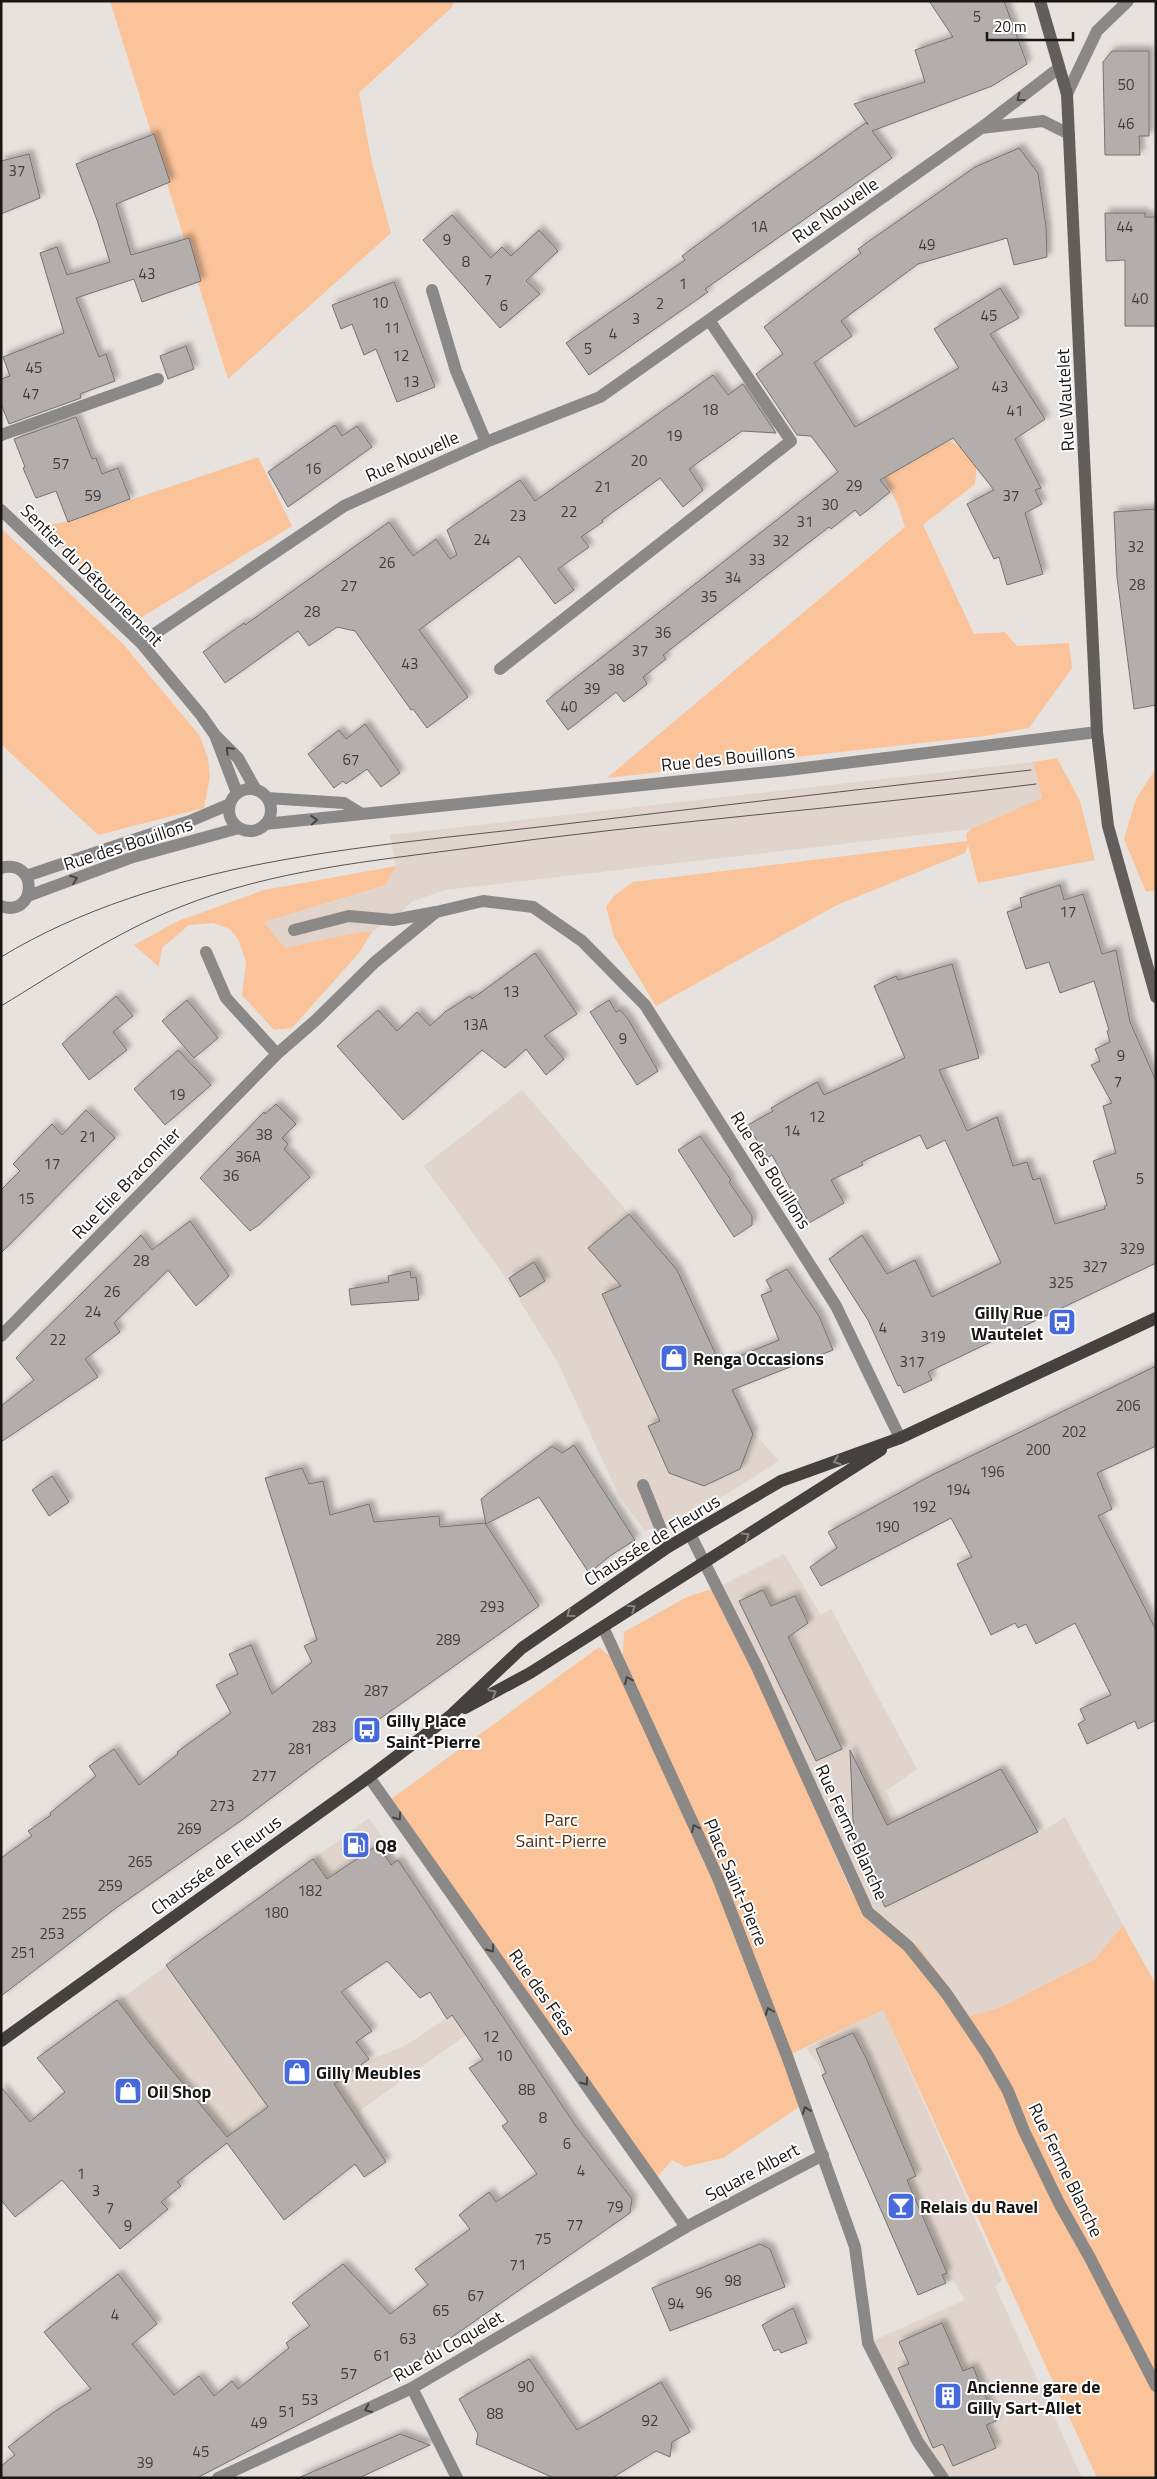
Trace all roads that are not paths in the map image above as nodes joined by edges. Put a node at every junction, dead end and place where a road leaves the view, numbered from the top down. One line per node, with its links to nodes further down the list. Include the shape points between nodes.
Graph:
1 (1040, 1): 3 (street, Rue Wautelet)
2 (1128, 1): 4 (street, via 1097,31)
3 (1059, 68): 4 (street, Rue Wautelet); 5 (street, Rue Nouvelle, one-way to 5)
4 (1067, 94): 6 (street, Rue Wautelet)
5 (981, 128): 6 (street, via 1043,122); 8 (street, Rue Nouvelle)
6 (1069, 134): 15 (street, Rue Wautelet)
7 (432, 290): 11 (street, via 456,371)
8 (709, 320): 11 (street, Rue Nouvelle, via 600,397); 14 (street, via 791,441)
9 (158, 379): 10 (street)
10 (1, 435)
11 (486, 442): 13 (street, Rue Nouvelle, via 344,506)
12 (1, 510): 13 (street, Sentier du Détournement)
13 (141, 644): 16 (street, Sentier du Détournement)
14 (500, 669)
15 (1097, 732): 20 (street, Rue des Bouillons, via 788,770); 31 (street, Rue Wautelet, via 1108,826)
16 (215, 735): 17 (street, Sentier du Détournement); 18 (street, Sentier du Détournement, one-way to 16, via 238,758)
17 (237, 793): 18 (street, via 243,790); 19 (street)
18 (262, 794): 20 (street, via 344,803); 21 (street, via 271,811)
19 (230, 804): 22 (street, via 230,817); 24 (street, Rue des Bouillons, via 190,821)
20 (362, 814): 21 (street, Rue des Bouillons, one-way to 20)
21 (265, 824): 22 (street, via 253,830)
22 (239, 828): 25 (street, Rue des Bouillons, one-way to 22, via 133,857)
23 (5, 866): 24 (street)
24 (26, 876): 25 (street, via 30,889)
25 (28, 896): 26 (street, Rue des Bouillons, via 19,906)
26 (2, 907)
27 (533, 907): 28 (street, Rue Elie Braconnier, via 483,901); 35 (street, Rue des Bouillons, via 582,941 645,1005 836,1306)
28 (436, 912): 29 (street, via 393,920 349,916); 32 (street, Rue Elie Braconnier, via 375,962)
29 (294, 930)
30 (206, 952): 32 (street, via 226,998)
31 (1156, 997)
32 (277, 1054): 34 (street, Rue Elie Braconnier)
33 (1156, 1318): 35 (main road, Chaussée de Fleurus)
34 (1, 1336)
35 (900, 1438): 37 (main road, Chaussée de Fleurus, one-way to 37, via 781,1481); 39 (main road, Chaussée de Fleurus, one-way to 35)
36 (643, 1485): 38 (street)
37 (690, 1534): 38 (main road, Chaussée de Fleurus); 39 (street, Rue Ferme Blanche)
38 (668, 1547): 41 (main road, Chaussée de Fleurus, one-way to 41, via 522,1648)
39 (704, 1562): 40 (main road, Chaussée de Fleurus, one-way to 39); 46 (street, Rue Ferme Blanche, via 757,1667 868,1912 908,1946 946,1993 991,2062 1008,2091 1059,2203)
40 (603, 1627): 41 (main road, Chaussée de Fleurus, one-way to 40, via 530,1674); 44 (street, Place Saint-Pierre, one-way to 40, via 718,1878)
41 (450, 1716): 42 (main road, Chaussée de Fleurus)
42 (369, 1777): 43 (main road, Chaussée de Fleurus); 45 (street, Rue des Fées, one-way to 45)
43 (1, 2041)
44 (823, 2155): 45 (street, Square Albert); 50 (street, Square Albert, via 856,2247 868,2343 918,2442)
45 (686, 2227): 47 (street, Rue du Coquelet)
46 (1156, 2386)
47 (412, 2388): 48 (street, Rue du Coquelet, one-way to 48); 49 (street)
48 (218, 2478)
49 (457, 2478)
50 (943, 2478)

